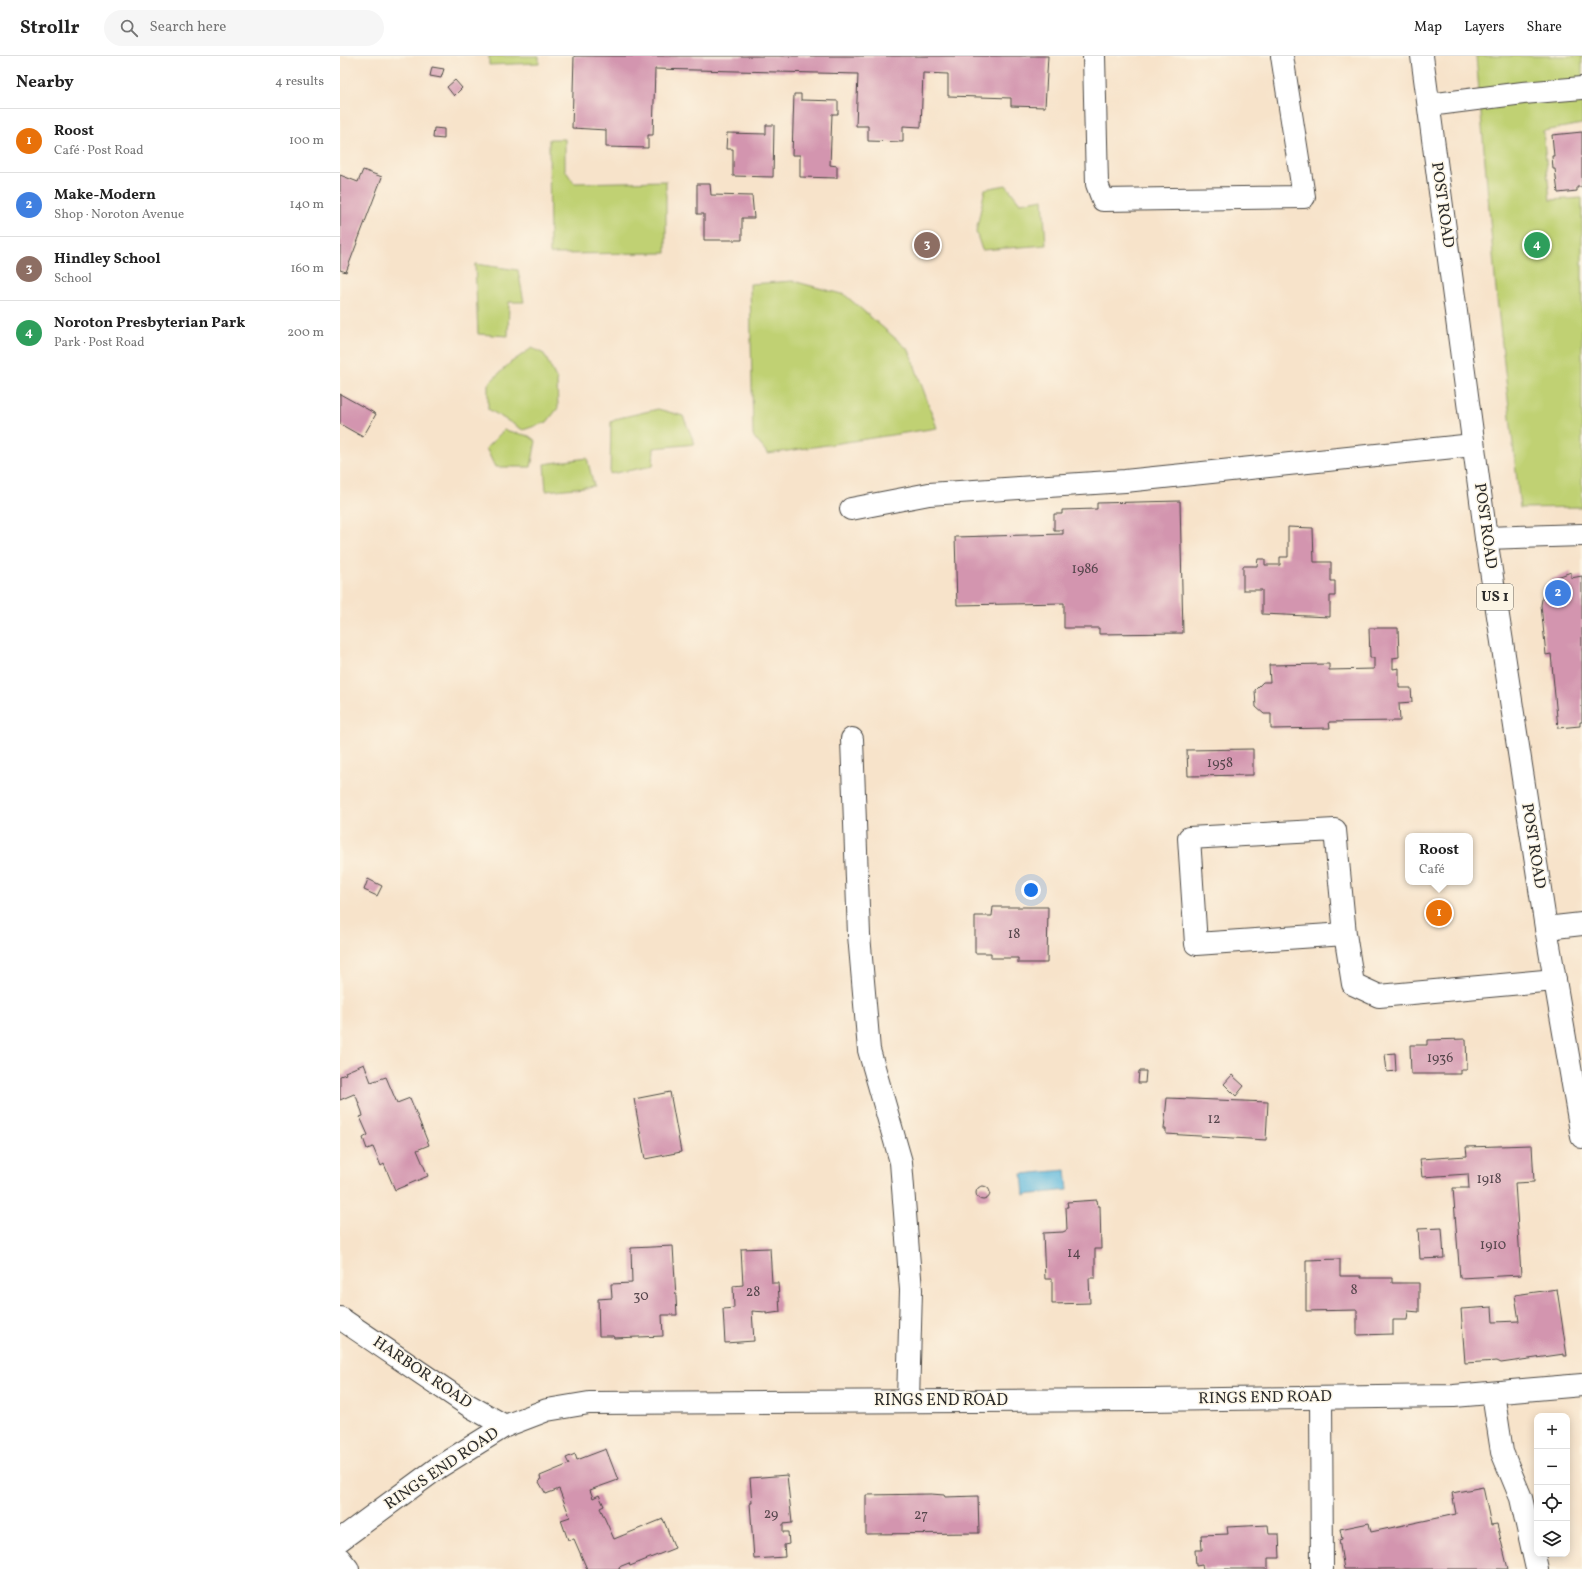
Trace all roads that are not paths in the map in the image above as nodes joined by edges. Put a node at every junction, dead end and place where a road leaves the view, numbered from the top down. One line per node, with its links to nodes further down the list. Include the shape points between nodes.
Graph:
1 (1094, 56): 2 (street, via 1097,184 1103,200 1304,197)
2 (1282, 56)
3 (1422, 56): 5 (street, POST ROAD / US 1)
4 (1582, 88): 5 (street)
5 (1428, 105): 6 (street, POST ROAD / US 1)
6 (1473, 445): 7 (street, via 1125,481 929,494); 9 (street, POST ROAD / US 1)
7 (851, 509)
8 (1582, 535): 9 (street)
9 (1486, 538): 12 (street, POST ROAD / US 1)
10 (852, 739): 20 (street, via 859,935 869,1050 901,1169 911,1290)
11 (1582, 924): 12 (street)
12 (1546, 928): 14 (street, POST ROAD / US 1)
13 (1345, 934): 13 (street, via 1335,830 1189,838 1196,944); 14 (street, via 1353,984 1379,996)
14 (1555, 980): 15 (street, POST ROAD / US 1)
15 (1582, 1137)
16 (340, 1318): 21 (street, HARBOR ROAD, via 468,1405)
17 (1582, 1386): 18 (street, RINGS END ROAD)
18 (1493, 1393): 19 (street, RINGS END ROAD); 26 (street, via 1502,1452 1521,1498)
19 (1321, 1398): 20 (street, RINGS END ROAD); 25 (street)
20 (908, 1401): 21 (street, RINGS END ROAD, via 589,1403 547,1410)
21 (506, 1426): 22 (street, RINGS END ROAD, via 439,1467)
22 (340, 1540)
23 (340, 1559): 24 (street)
24 (348, 1569)
25 (1322, 1569)
26 (1538, 1569)

